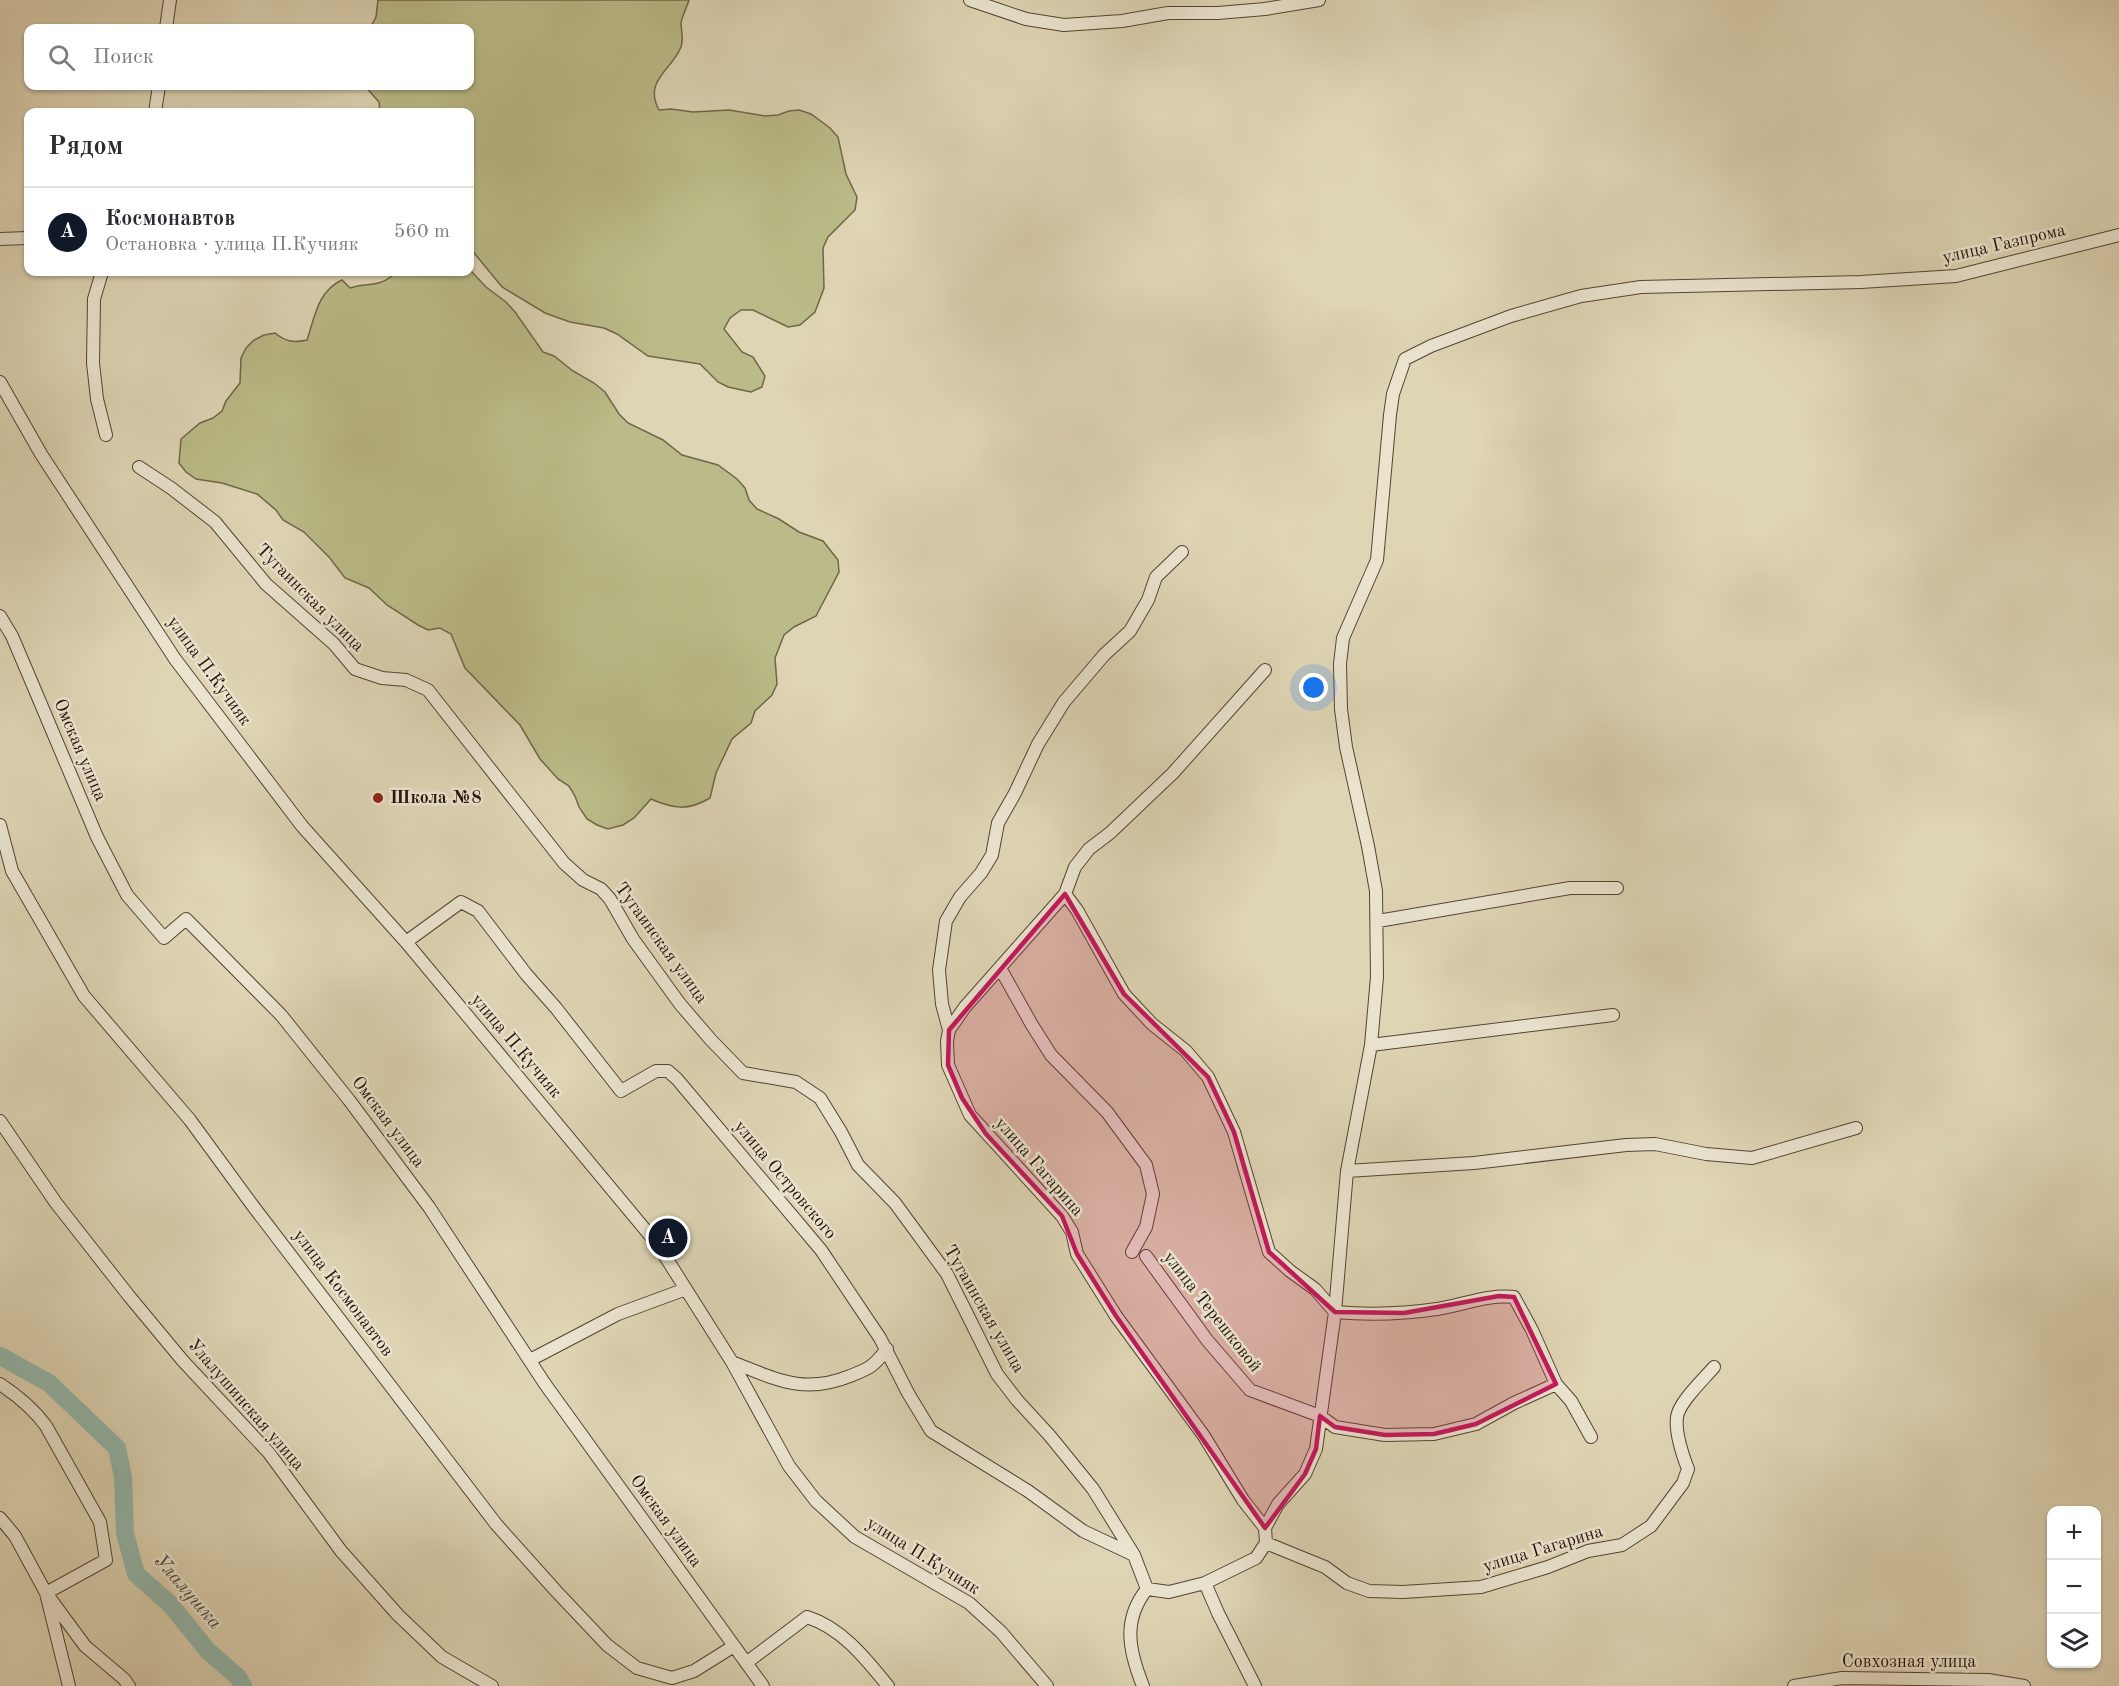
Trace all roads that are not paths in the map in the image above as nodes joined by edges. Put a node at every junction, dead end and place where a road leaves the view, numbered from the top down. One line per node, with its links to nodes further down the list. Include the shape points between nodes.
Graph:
1 (170, 0): 4 (street)
2 (970, 0): 3 (street, via 1026,20 1064,25 1168,13 1265,9)
3 (1319, 0)
4 (167, 24)
5 (158, 90): 6 (street)
6 (156, 108)
7 (2119, 235): 20 (street, улица Газпрома, via 1956,276 1641,287 1581,296 1511,316 1405,359 1390,415 1377,560 1343,638 1340,664 1346,747 1368,846)
8 (24, 238): 9 (street)
9 (0, 239)
10 (101, 276): 12 (street, via 94,299 93,363)
11 (0, 382): 21 (street, улица П.Кучияк, via 41,454 175,659 302,826)
12 (106, 435)
13 (139, 467): 44 (street, Тугаинская улица, via 215,522 266,584 334,644 355,669 382,678 406,680 428,690 564,863 610,899 633,939 680,1004 743,1073 796,1082 820,1098 858,1165 895,1203 946,1274 997,1374 1093,1489)
14 (1182, 552): 24 (street, via 1156,577 1130,631 1104,655 1059,710 998,823 992,855 946,921 939,970 942,1004)
15 (0, 615): 34 (street, Омская улица, via 97,837 127,895 164,938 186,919 281,1015 429,1207)
16 (1265, 670): 19 (street, via 1173,773 1089,849 1075,867)
17 (0, 825): 48 (street, улица Космонавтов, via 12,871 84,996 190,1120 496,1524 607,1645 637,1668 672,1678 694,1671)
18 (1617, 888): 20 (street, via 1570,888)
19 (1065, 894): 22 (street); 32 (street, via 1124,994 1152,1024 1186,1051 1208,1077 1234,1132 1269,1252 1315,1289)
20 (1378, 921): 25 (street)
21 (405, 942): 31 (street, улица П.Кучияк, via 658,1245); 33 (street, улица Островского, via 461,902 478,910 621,1090 656,1071 668,1071 676,1079 821,1251)
22 (1000, 968): 24 (street); 29 (street, улица Терешковой, via 1051,1055 1107,1112 1146,1165 1153,1194 1146,1227)
23 (1613, 1015): 25 (street)
24 (950, 1030): 42 (street, улица Гагарина, via 948,1065 970,1115 1062,1216 1072,1232 1077,1254 1116,1316 1204,1436 1242,1500)
25 (1371, 1045): 28 (street)
26 (0, 1121): 52 (street, Улалушинская улица, via 56,1203 129,1296 268,1453 341,1551 442,1657)
27 (1856, 1128): 28 (street, via 1752,1158 1655,1144 1474,1163)
28 (1347, 1171): 32 (street)
29 (1132, 1252)
30 (1146, 1256): 39 (street, улица Терешковой, via 1207,1340 1250,1389)
31 (686, 1289): 34 (street, via 618,1314); 35 (street, улица П.Кучияк)
32 (1335, 1312): 38 (street, via 1404,1313 1499,1296 1514,1297); 39 (street)
33 (887, 1349): 35 (street, via 874,1366 836,1382 807,1386); 44 (street, улица Островского, via 932,1431 1083,1531)
34 (530, 1360): 48 (street, Омская улица)
35 (732, 1362): 55 (street, улица П.Кучияк, via 789,1466 816,1501 855,1536 969,1603 1001,1632)
36 (1714, 1367): 43 (street, улица Гагарина, via 1677,1418 1688,1469 1683,1483 1651,1526 1622,1545 1588,1551 1481,1587 1403,1592 1369,1591 1347,1583 1325,1567)
37 (0, 1384): 47 (street, via 23,1400 46,1426 100,1522 106,1560)
38 (1556, 1384): 39 (street, улица Терешковой, via 1476,1424 1434,1434 1385,1435 1345,1429); 40 (street, via 1571,1401)
39 (1320, 1416): 42 (street, via 1316,1449 1305,1474 1278,1504)
40 (1591, 1437)
41 (0, 1518): 47 (street, via 15,1536)
42 (1265, 1527): 43 (street)
43 (1266, 1544): 45 (street, via 1256,1558)
44 (1134, 1555): 46 (street, Тугаинская улица)
45 (1205, 1583): 46 (street, via 1169,1592); 57 (street)
46 (1147, 1589): 56 (street, via 1137,1601 1130,1626)
47 (46, 1593): 50 (street); 51 (street, via 85,1646)
48 (734, 1646): 49 (street, Омская улица)
49 (746, 1663): 53 (street, Омская улица); 54 (street, via 807,1617 847,1640)
50 (69, 1686)
51 (129, 1686)
52 (492, 1686)
53 (763, 1686)
54 (888, 1686)
55 (1047, 1686)
56 (1143, 1686)
57 (1255, 1686)
58 (1794, 1686): 59 (street, Совхозная улица, via 1842,1678 1988,1680)
59 (2024, 1686)

